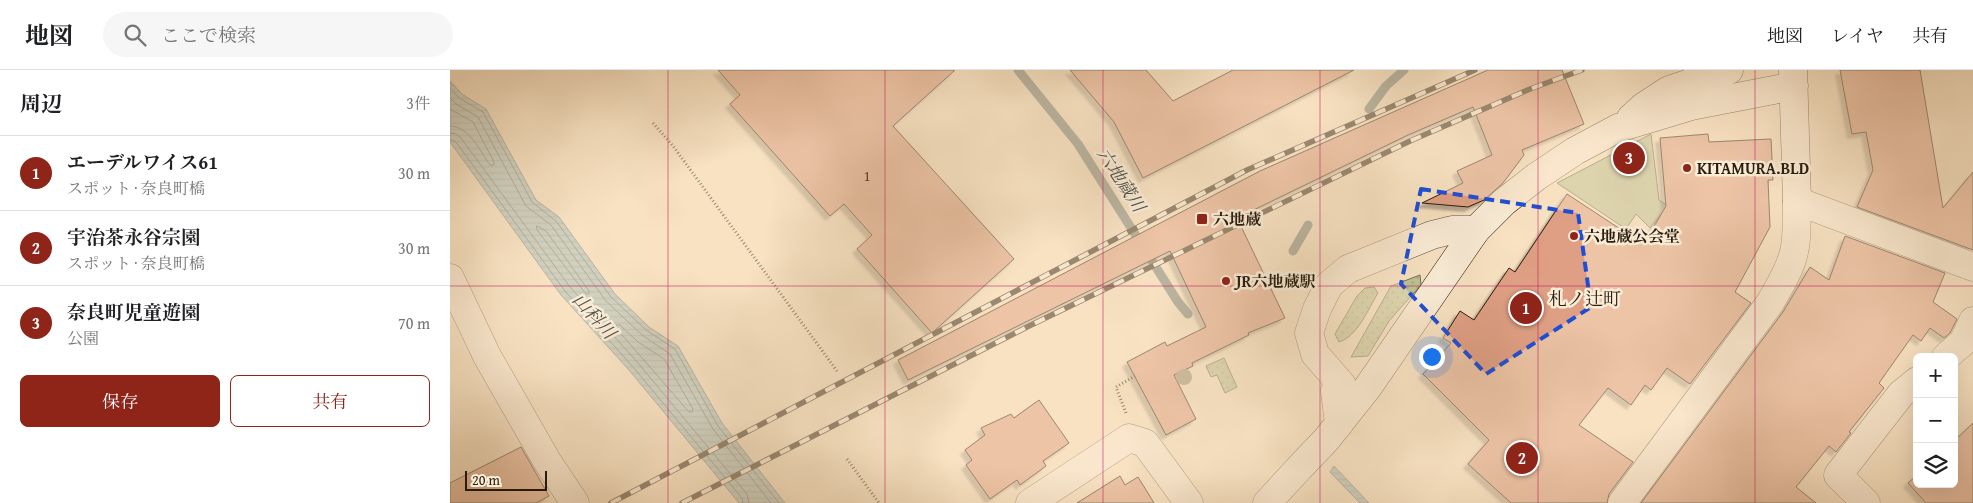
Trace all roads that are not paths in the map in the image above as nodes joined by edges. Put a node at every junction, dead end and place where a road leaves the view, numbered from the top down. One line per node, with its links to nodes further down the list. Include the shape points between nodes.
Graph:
1 (1729, 70): 3 (street, via 1669,90)
2 (1794, 78): 3 (street); 4 (street)
3 (1618, 128): 5 (street, via 1536,176)
4 (1797, 201): 6 (street); 16 (street, via 1794,253 1770,303)
5 (1476, 230): 11 (street, via 1368,388); 11 (street, via 1452,230 1432,235 1348,269 1329,286 1309,333 1316,354 1342,385 1335,391)
6 (1973, 267)
7 (450, 278): 12 (street, via 487,356)
8 (1973, 321): 9 (street, via 1963,342)
9 (1951, 353)
10 (1913, 384): 17 (street, via 1901,394 1838,475)
11 (1333, 432): 15 (street)
12 (575, 503)
13 (1030, 503): 14 (street, via 1129,438 1145,443)
14 (1189, 503)
15 (1267, 503)
16 (1622, 503)
17 (1866, 503)

